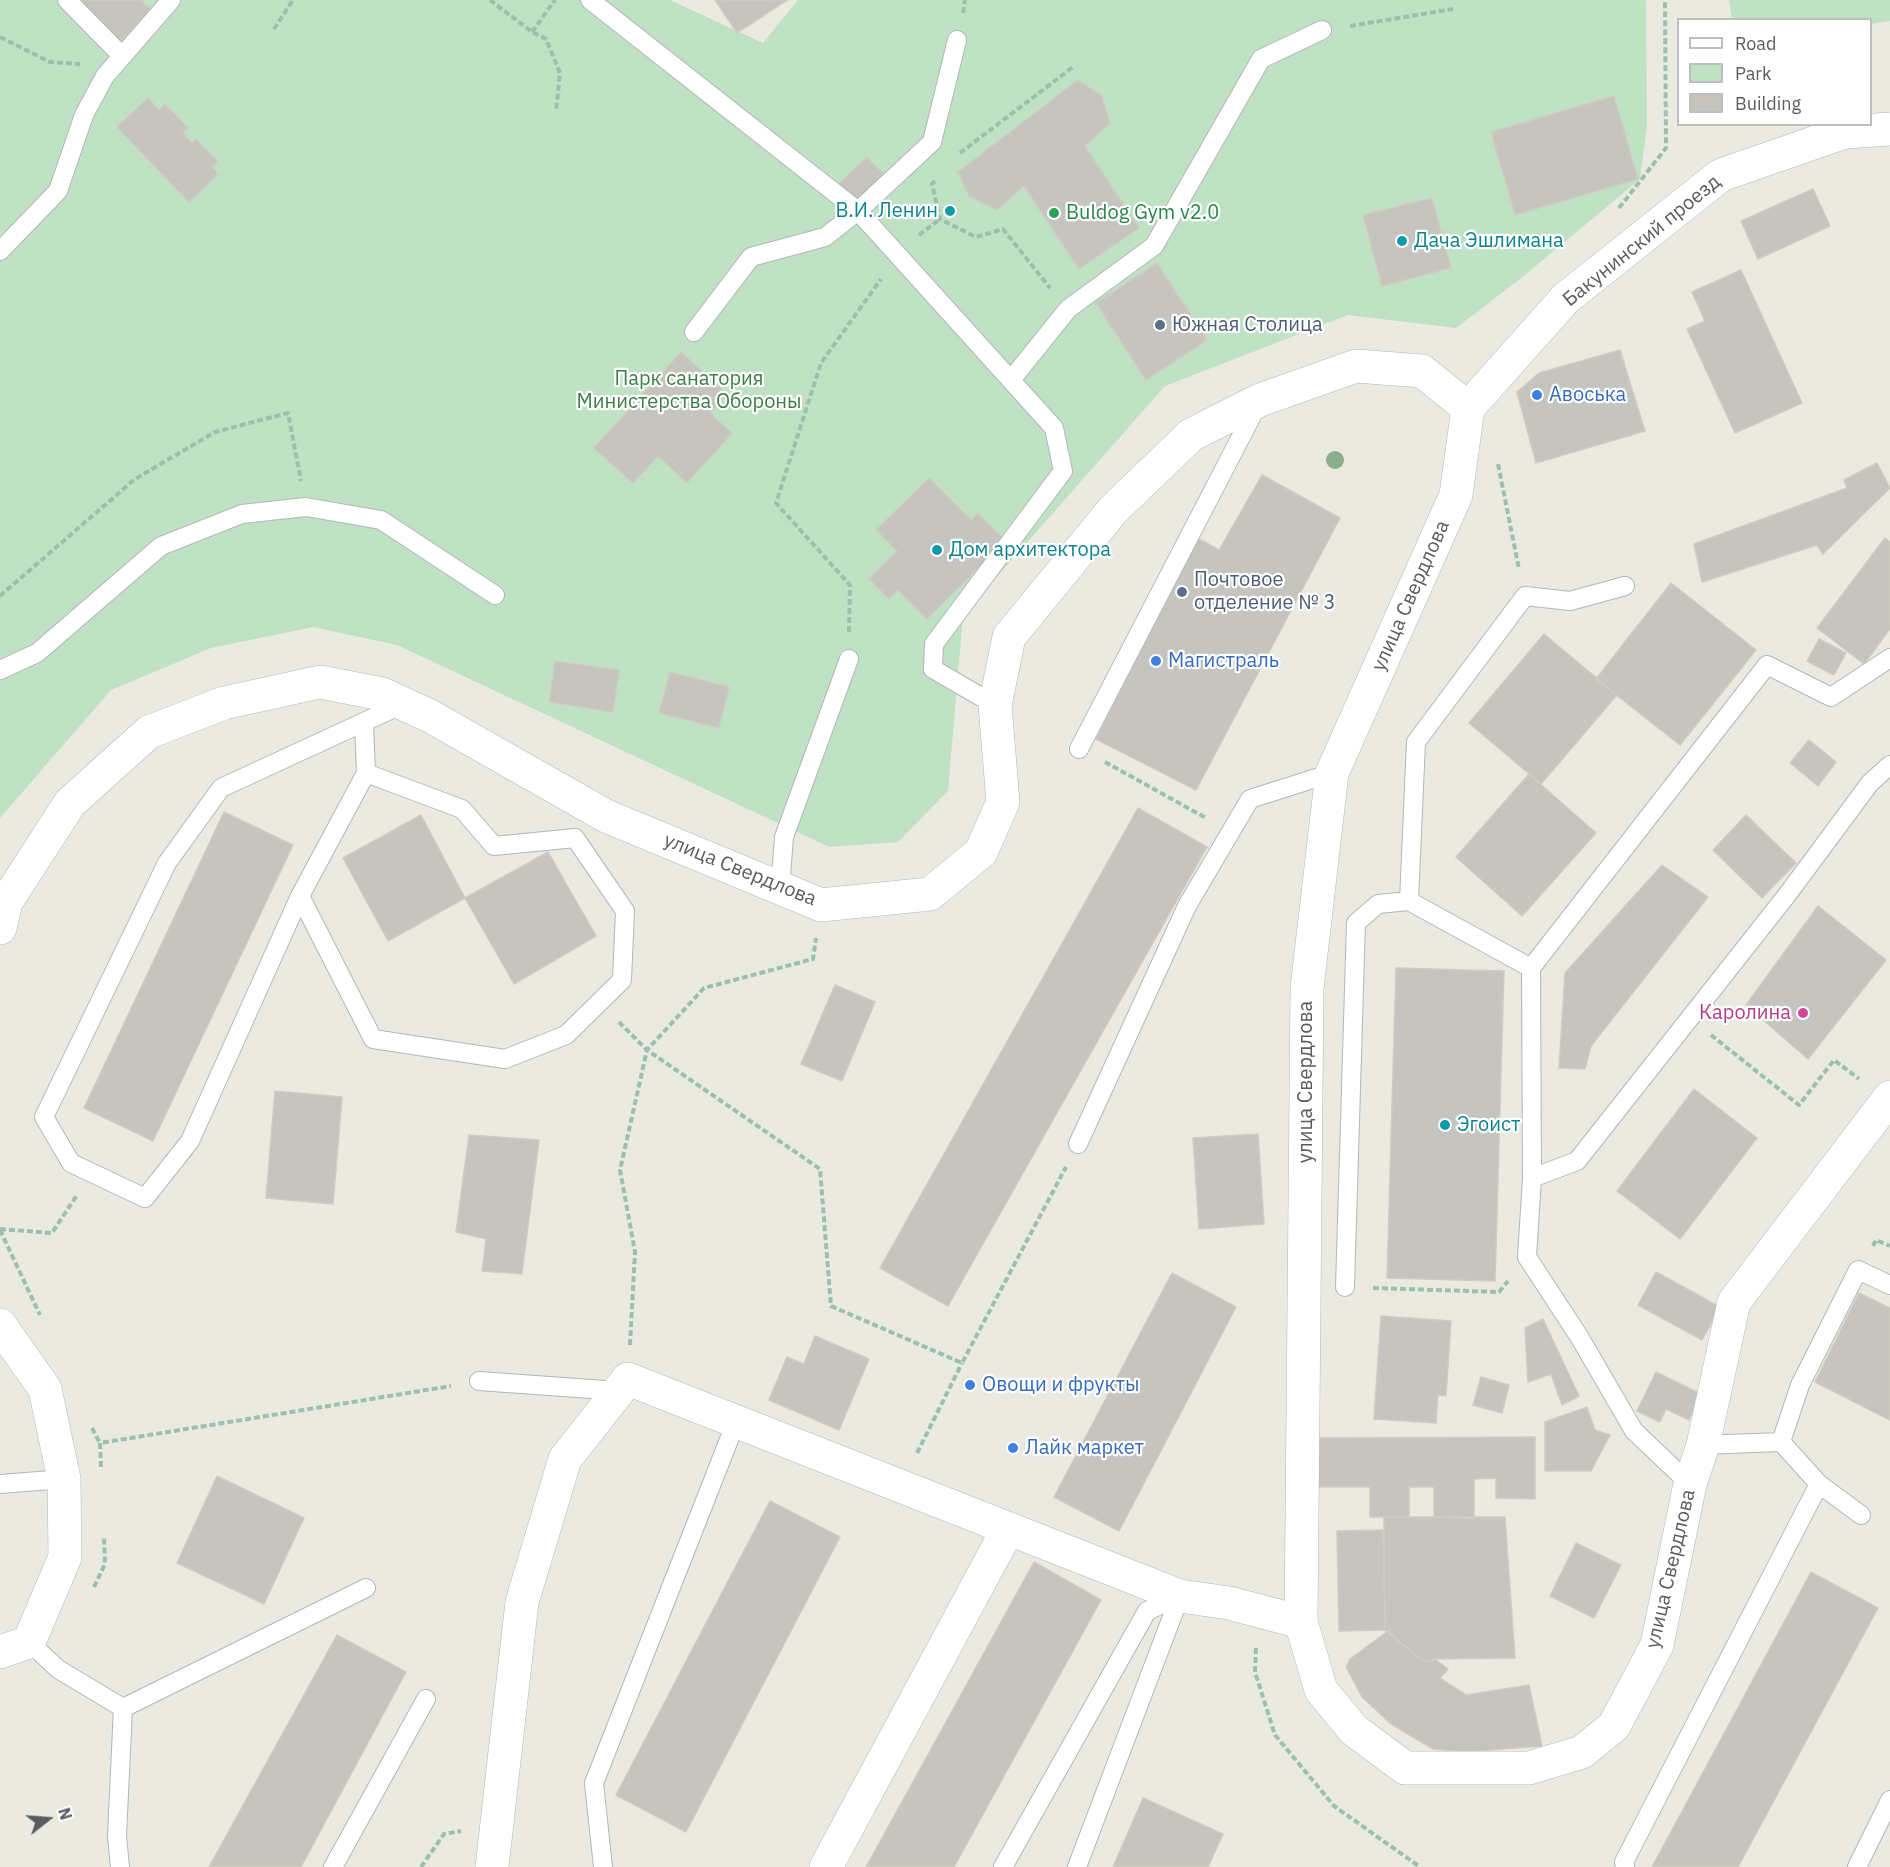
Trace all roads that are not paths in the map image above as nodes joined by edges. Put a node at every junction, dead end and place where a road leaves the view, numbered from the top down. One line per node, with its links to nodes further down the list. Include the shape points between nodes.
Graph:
1 (67, 0): 6 (lane)
2 (171, 0): 6 (lane)
3 (590, 0): 8 (lane)
4 (1322, 30): 11 (lane, via 1261,60 1154,246 1068,309)
5 (957, 40): 8 (lane, via 932,142)
6 (117, 61): 9 (lane, via 84,115 58,191)
7 (1890, 129): 13 (main road, Бакунинский проезд, via 1845,132 1722,175 1566,297)
8 (858, 212): 10 (lane, via 825,237 752,257); 11 (lane)
9 (0, 251)
10 (694, 332)
11 (1011, 380): 20 (lane, via 1054,428 1063,471 934,644 933,669)
12 (1260, 400): 13 (main road, улица Свердлова, via 1356,366 1422,371); 20 (main road, улица Свердлова, via 1191,435 1113,510 1009,637); 22 (lane)
13 (1468, 408): 25 (main road, улица Свердлова, via 1456,495)
14 (1625, 586): 28 (lane, via 1570,601 1524,596 1416,742)
15 (495, 595): 18 (lane, via 381,520 306,507 242,514 161,546 37,653)
16 (1890, 658): 30 (lane, via 1831,697 1767,665)
17 (849, 659): 26 (lane, via 784,837)
18 (0, 670)
19 (403, 704): 21 (lane); 26 (main road, улица Свердлова, via 606,816); 29 (main road, улица Свердлова, via 382,694 320,682 224,703 148,732 70,803 6,902)
20 (995, 705): 26 (main road, улица Свердлова, via 1003,802 981,852 930,894 821,904)
21 (364, 723): 24 (lane); 27 (lane, via 221,788 167,862 44,1117 71,1163 145,1198 190,1141)
22 (1079, 748)
23 (1890, 765): 33 (lane, via 1870,783 1577,1161)
24 (366, 773): 27 (lane); 27 (lane, via 462,809 494,846 575,838 625,911 622,980 566,1035 505,1059 373,1039)
25 (1332, 773): 32 (lane, via 1250,799 1187,906); 50 (main road, улица Свердлова, via 1306,988)
26 (780, 888)
27 (300, 896)
28 (1409, 901): 30 (lane); 35 (lane, via 1378,904 1356,923)
29 (0, 928)
30 (1531, 968): 33 (lane)
31 (1890, 1097): 41 (main road, улица Свердлова, via 1734,1302)
32 (1078, 1144)
33 (1532, 1178): 44 (lane, via 1527,1257 1634,1431)
34 (1890, 1285): 40 (lane, via 1858,1269 1800,1385)
35 (1345, 1287)
36 (0, 1325): 42 (main road, via 45,1389)
37 (479, 1381): 38 (lane)
38 (623, 1385): 39 (main road); 57 (main road, via 564,1459 522,1602)
39 (736, 1422): 47 (main road); 58 (lane, via 594,1783)
40 (1781, 1442): 41 (lane); 45 (lane)
41 (1703, 1445): 44 (main road, улица Свердлова)
42 (64, 1479): 43 (lane); 51 (main road, via 65,1557)
43 (0, 1484)
44 (1690, 1484): 50 (main road, улица Свердлова, via 1657,1645 1614,1726 1582,1752 1529,1768 1405,1768 1354,1730 1322,1690)
45 (1819, 1484): 46 (lane); 62 (lane, via 1624,1862)
46 (1861, 1515)
47 (1008, 1529): 49 (main road); 59 (main road)
48 (366, 1588): 53 (lane)
49 (1180, 1596): 50 (main road, via 1229,1603); 60 (lane, via 1147,1611); 61 (lane)
50 (1301, 1622)
51 (15, 1647): 53 (lane)
52 (426, 1699): 56 (lane)
53 (123, 1708): 55 (lane, via 117,1836)
54 (1890, 1800): 63 (lane)
55 (120, 1867)
56 (333, 1867)
57 (492, 1867)
58 (603, 1867)
59 (826, 1867)
60 (1004, 1867)
61 (1077, 1867)
62 (1625, 1867)
63 (1857, 1867)

